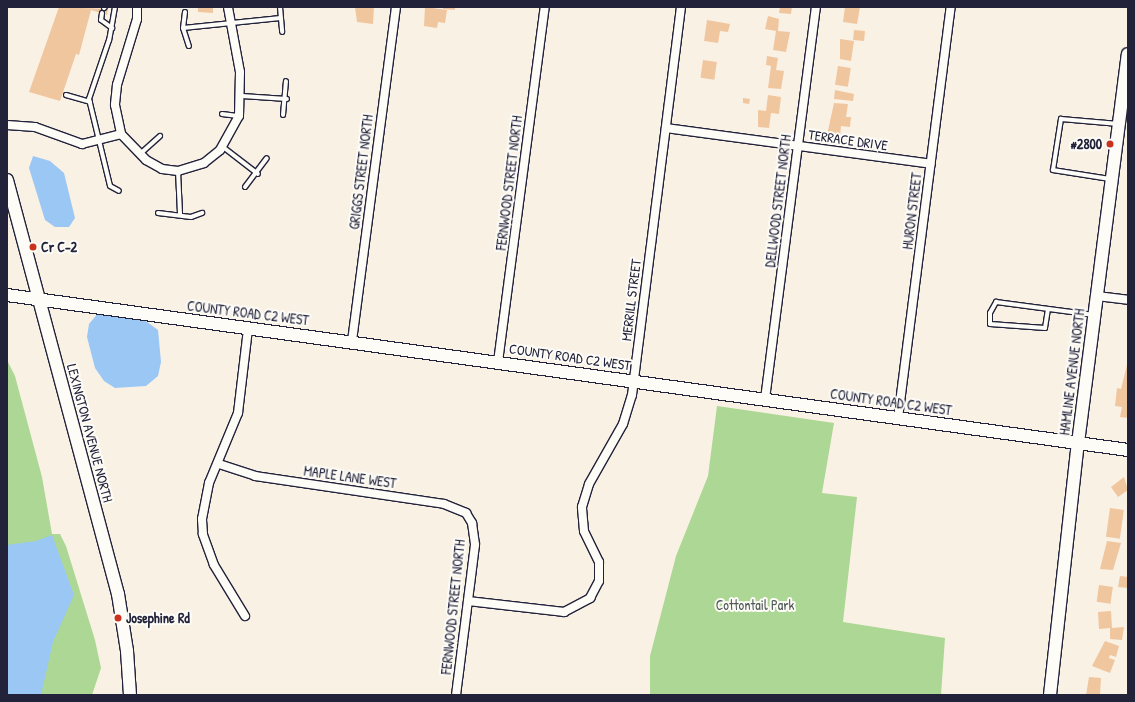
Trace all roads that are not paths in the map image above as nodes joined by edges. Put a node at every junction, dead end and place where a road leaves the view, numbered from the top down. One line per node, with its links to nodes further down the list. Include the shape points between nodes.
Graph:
1 (115, 7): 14 (lane)
2 (137, 7): 31 (street, via 137,19 117,85 115,105)
3 (228, 7): 13 (street)
4 (280, 7): 12 (lane)
5 (396, 7): 55 (street, GRIGGS STREET NORTH)
6 (545, 7): 56 (street, FERNWOOD STREET NORTH)
7 (681, 7): 29 (street, MERRILL STREET)
8 (816, 7): 34 (street, DELLWOOD STREET NORTH)
9 (951, 7): 38 (street, HURON STREET)
10 (185, 12): 15 (lane)
11 (102, 13): 14 (lane, via 101,20)
12 (280, 18): 13 (lane); 16 (lane)
13 (229, 22): 15 (lane); 22 (street)
14 (112, 28): 24 (lane)
15 (183, 28): 17 (lane)
16 (282, 32)
17 (189, 46)
18 (1128, 54): 19 (street, HAMLINE AVENUE NORTH)
19 (1127, 72): 30 (street, HAMLINE AVENUE NORTH)
20 (286, 81): 23 (lane)
21 (66, 94): 24 (lane)
22 (242, 96): 23 (lane); 27 (street)
23 (287, 99): 26 (lane)
24 (90, 102): 33 (lane)
25 (222, 114): 27 (lane)
26 (283, 115)
27 (239, 116): 35 (street)
28 (7, 125): 33 (street, via 35,127 82,144)
29 (666, 128): 34 (street, TERRACE DRIVE); 57 (street, MERRILL STREET)
30 (1120, 128): 41 (street, HAMLINE AVENUE NORTH); 41 (lane, via 1061,119 1053,170)
31 (120, 134): 33 (street); 36 (street)
32 (160, 136): 36 (lane)
33 (98, 141): 44 (lane, via 110,186)
34 (798, 146): 38 (street, TERRACE DRIVE); 58 (street, DELLWOOD STREET NORTH)
35 (222, 147): 39 (street, via 204,163); 40 (lane)
36 (139, 154): 39 (street, via 162,169)
37 (267, 158): 40 (lane)
38 (931, 164): 59 (street, HURON STREET)
39 (178, 171): 47 (lane)
40 (258, 174): 43 (lane)
41 (1112, 179): 49 (street, HAMLINE AVENUE NORTH)
42 (7, 180): 51 (street, LEXINGTON AVENUE NORTH)
43 (245, 187)
44 (119, 191)
45 (158, 213): 47 (lane)
46 (202, 213): 47 (lane, via 191,217)
47 (180, 214)
48 (7, 295): 51 (street, COUNTY ROAD C2 WEST)
49 (1097, 296): 50 (street); 53 (street, HAMLINE AVENUE NORTH)
50 (1128, 300)
51 (40, 301): 54 (street, COUNTY ROAD C2 WEST); 66 (street, LEXINGTON AVENUE NORTH, via 118,594 128,651)
52 (1048, 309): 52 (lane, via 996,302 990,313 990,324 1045,328); 53 (lane)
53 (1094, 315): 60 (street, HAMLINE AVENUE NORTH)
54 (248, 329): 55 (street, COUNTY ROAD C2 WEST); 62 (street, via 238,413)
55 (352, 341): 56 (street, COUNTY ROAD C2 WEST)
56 (498, 362): 57 (street, COUNTY ROAD C2 WEST)
57 (634, 381): 58 (street, COUNTY ROAD C2 WEST); 64 (street, MERRILL STREET, via 623,424 584,496 584,531 600,571 590,598 564,612)
58 (765, 399): 59 (street, COUNTY ROAD C2 WEST)
59 (898, 418): 60 (street, COUNTY ROAD C2 WEST)
60 (1078, 443): 61 (street, COUNTY ROAD C2 WEST); 68 (street, HAMLINE AVENUE NORTH)
61 (1128, 450)
62 (219, 464): 63 (street, MAPLE LANE WEST, via 254,476 444,504 466,513); 65 (street, via 203,504 203,534 214,565)
63 (472, 523): 64 (street, FERNWOOD STREET NORTH, via 475,545)
64 (468, 600): 67 (street, FERNWOOD STREET NORTH)
65 (245, 616)
66 (130, 695)
67 (456, 695)
68 (1050, 695)

